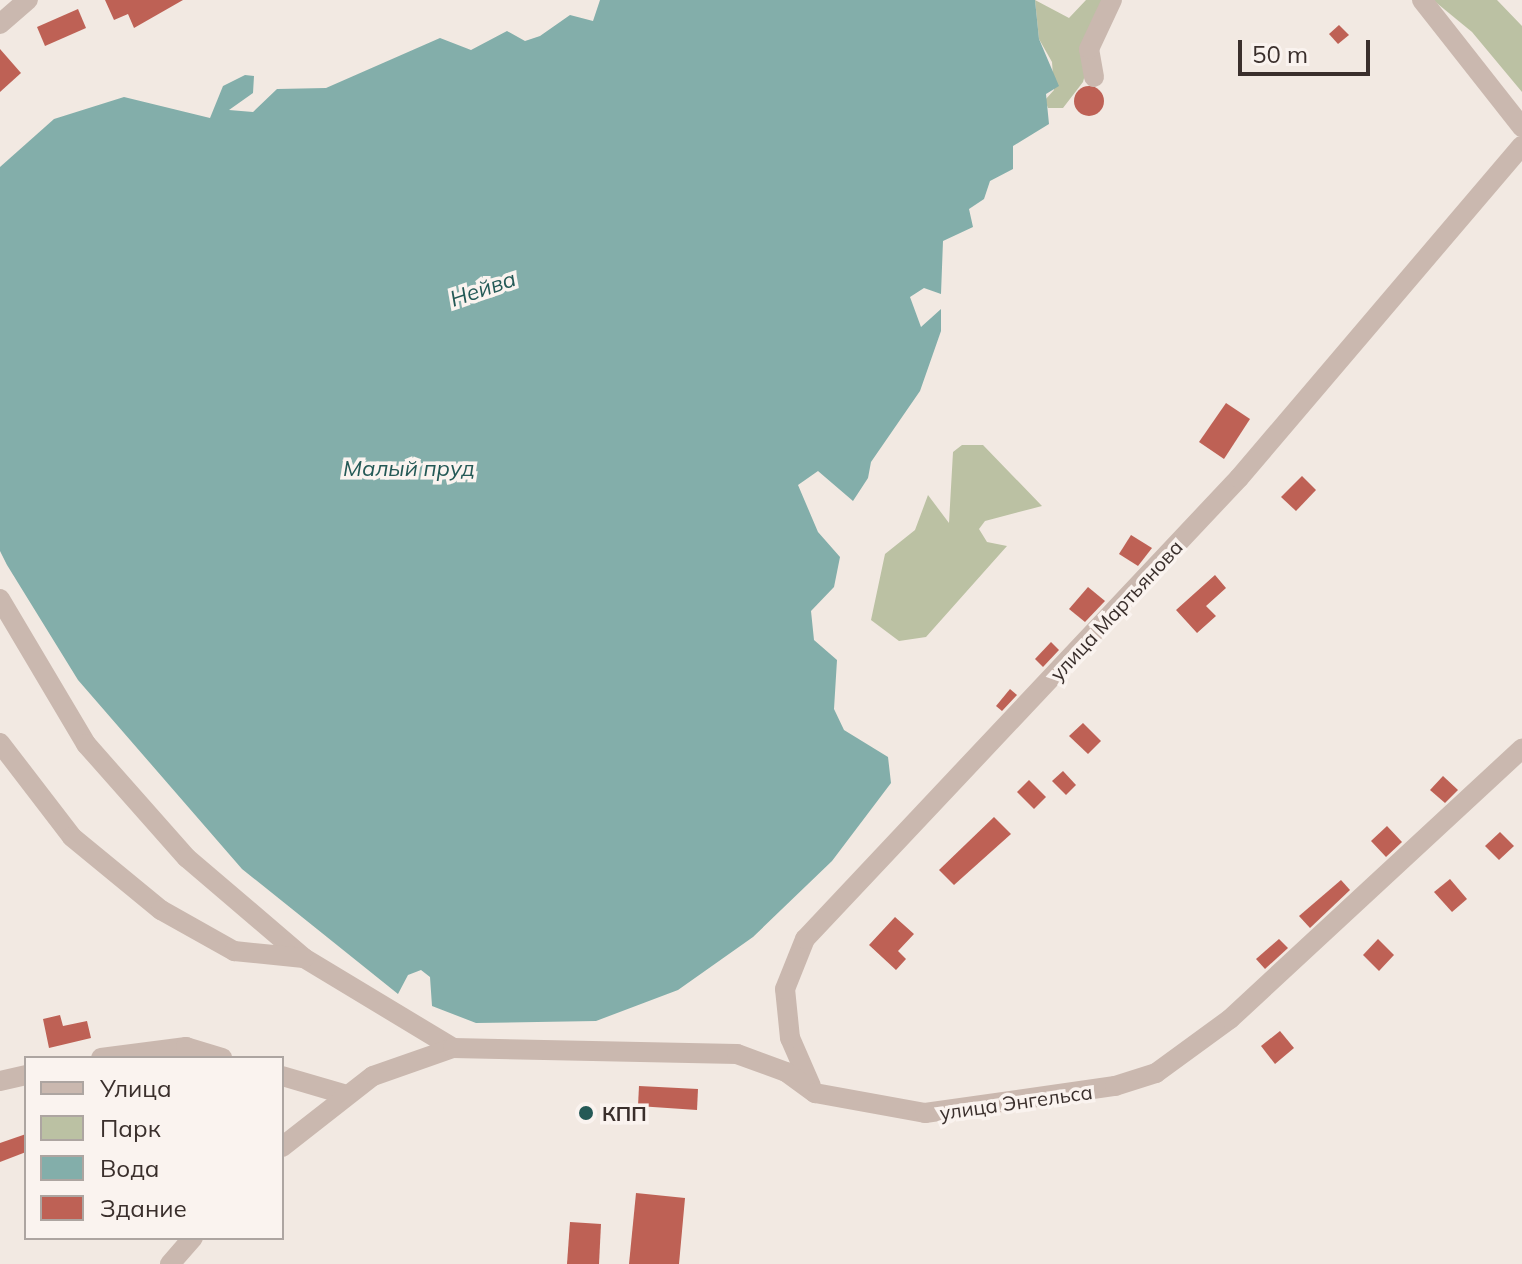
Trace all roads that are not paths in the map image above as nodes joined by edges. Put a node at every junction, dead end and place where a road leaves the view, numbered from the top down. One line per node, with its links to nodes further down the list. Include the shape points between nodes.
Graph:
1 (28, 0): 4 (street)
2 (1112, 0): 5 (street, via 1089,49)
3 (1422, 0): 6 (street)
4 (0, 24)
5 (1094, 77)
6 (1522, 127)
7 (1522, 146): 18 (street, улица Мартьянова, via 1239,478 805,939 790,965 786,1013 800,1071)
8 (0, 599): 11 (street, via 43,681 121,791)
9 (0, 743): 11 (street, via 72,837 161,910 234,951)
10 (1522, 749): 18 (street, улица Энгельса, via 1290,969 1156,1073 1077,1097 963,1113 911,1111)
11 (304, 958): 12 (street)
12 (453, 1048): 18 (street, улица Энгельса, via 737,1054 786,1072); 19 (street, улица Энгельса, via 414,1056)
13 (116, 1056): 14 (street, via 186,1047)
14 (215, 1056)
15 (24, 1075): 17 (street)
16 (284, 1077): 19 (street)
17 (0, 1081)
18 (815, 1093)
19 (347, 1095): 20 (street, улица Энгельса)
20 (284, 1145)
21 (191, 1240): 22 (street)
22 (174, 1262)

